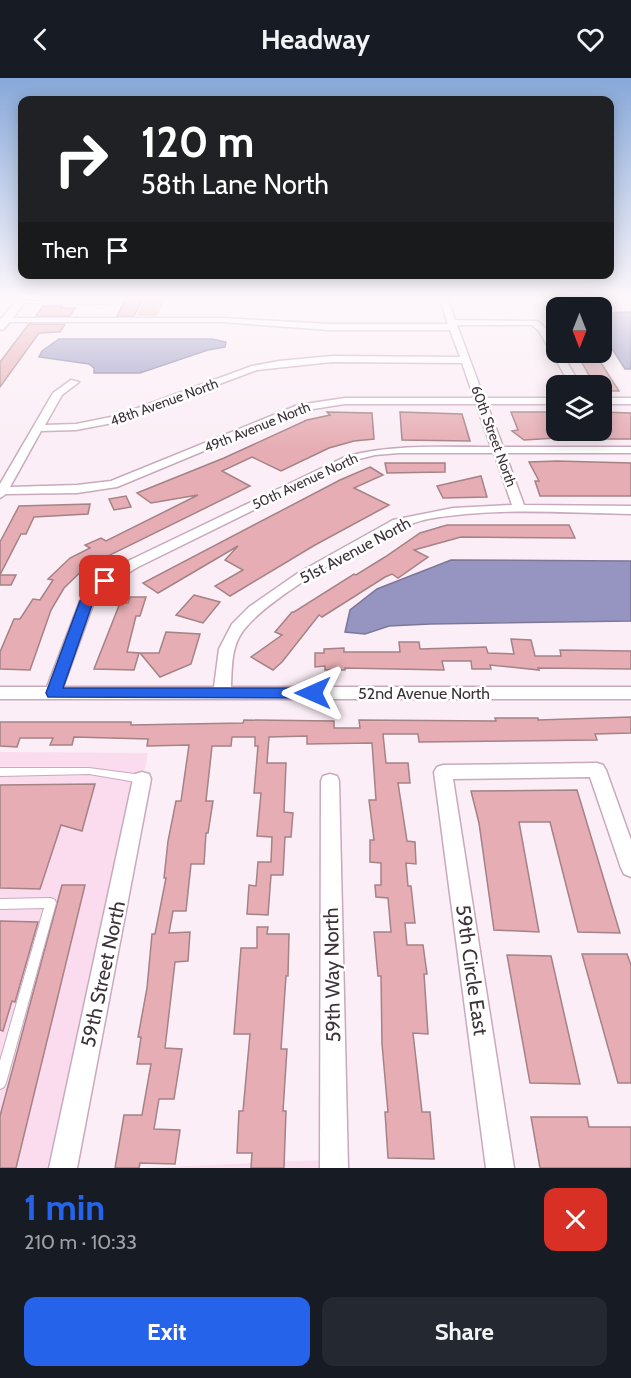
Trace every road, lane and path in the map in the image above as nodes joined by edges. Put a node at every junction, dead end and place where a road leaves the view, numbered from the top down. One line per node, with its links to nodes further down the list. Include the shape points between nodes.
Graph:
1 (461, 346): 3 (street, 60th Street North)
2 (552, 346): 4 (street)
3 (466, 360): 6 (street, 60th Street North); 10 (street, 48th Avenue North, via 281,363 255,368 118,419 76,427)
4 (569, 375)
5 (74, 382): 10 (street, via 58,393)
6 (481, 400): 7 (street, 49th Avenue North); 12 (street, 60th Street North); 13 (street, 49th Avenue North, via 320,403 298,408 113,483 77,489)
7 (546, 401)
8 (612, 401): 9 (street)
9 (631, 401)
10 (38, 428): 13 (street)
11 (631, 450): 12 (street, 50th Avenue North)
12 (499, 451): 14 (street, 60th Street North); 17 (street, 50th Avenue North, via 399,450 351,458 133,564 105,581 87,601)
13 (1, 492)
14 (520, 510): 15 (street, 51st Avenue North); 18 (street, 51st Avenue North, via 452,510 399,523 265,600 237,626 228,643)
15 (631, 510)
16 (0, 693): 17 (street, 52nd Avenue North)
17 (53, 693): 18 (street, 52nd Avenue North)
18 (222, 693): 19 (street, 52nd Avenue North)
19 (631, 693)
20 (0, 772): 21 (lane, via 89,771)
21 (142, 780): 26 (street, 59th Street North)
22 (330, 781): 27 (street, 59th Way North)
23 (631, 868): 28 (street, 59th Circle East, via 597,770 443,772)
24 (0, 903): 25 (lane, via 51,903)
25 (0, 1083)
26 (63, 1168)
27 (334, 1168)
28 (500, 1168)

